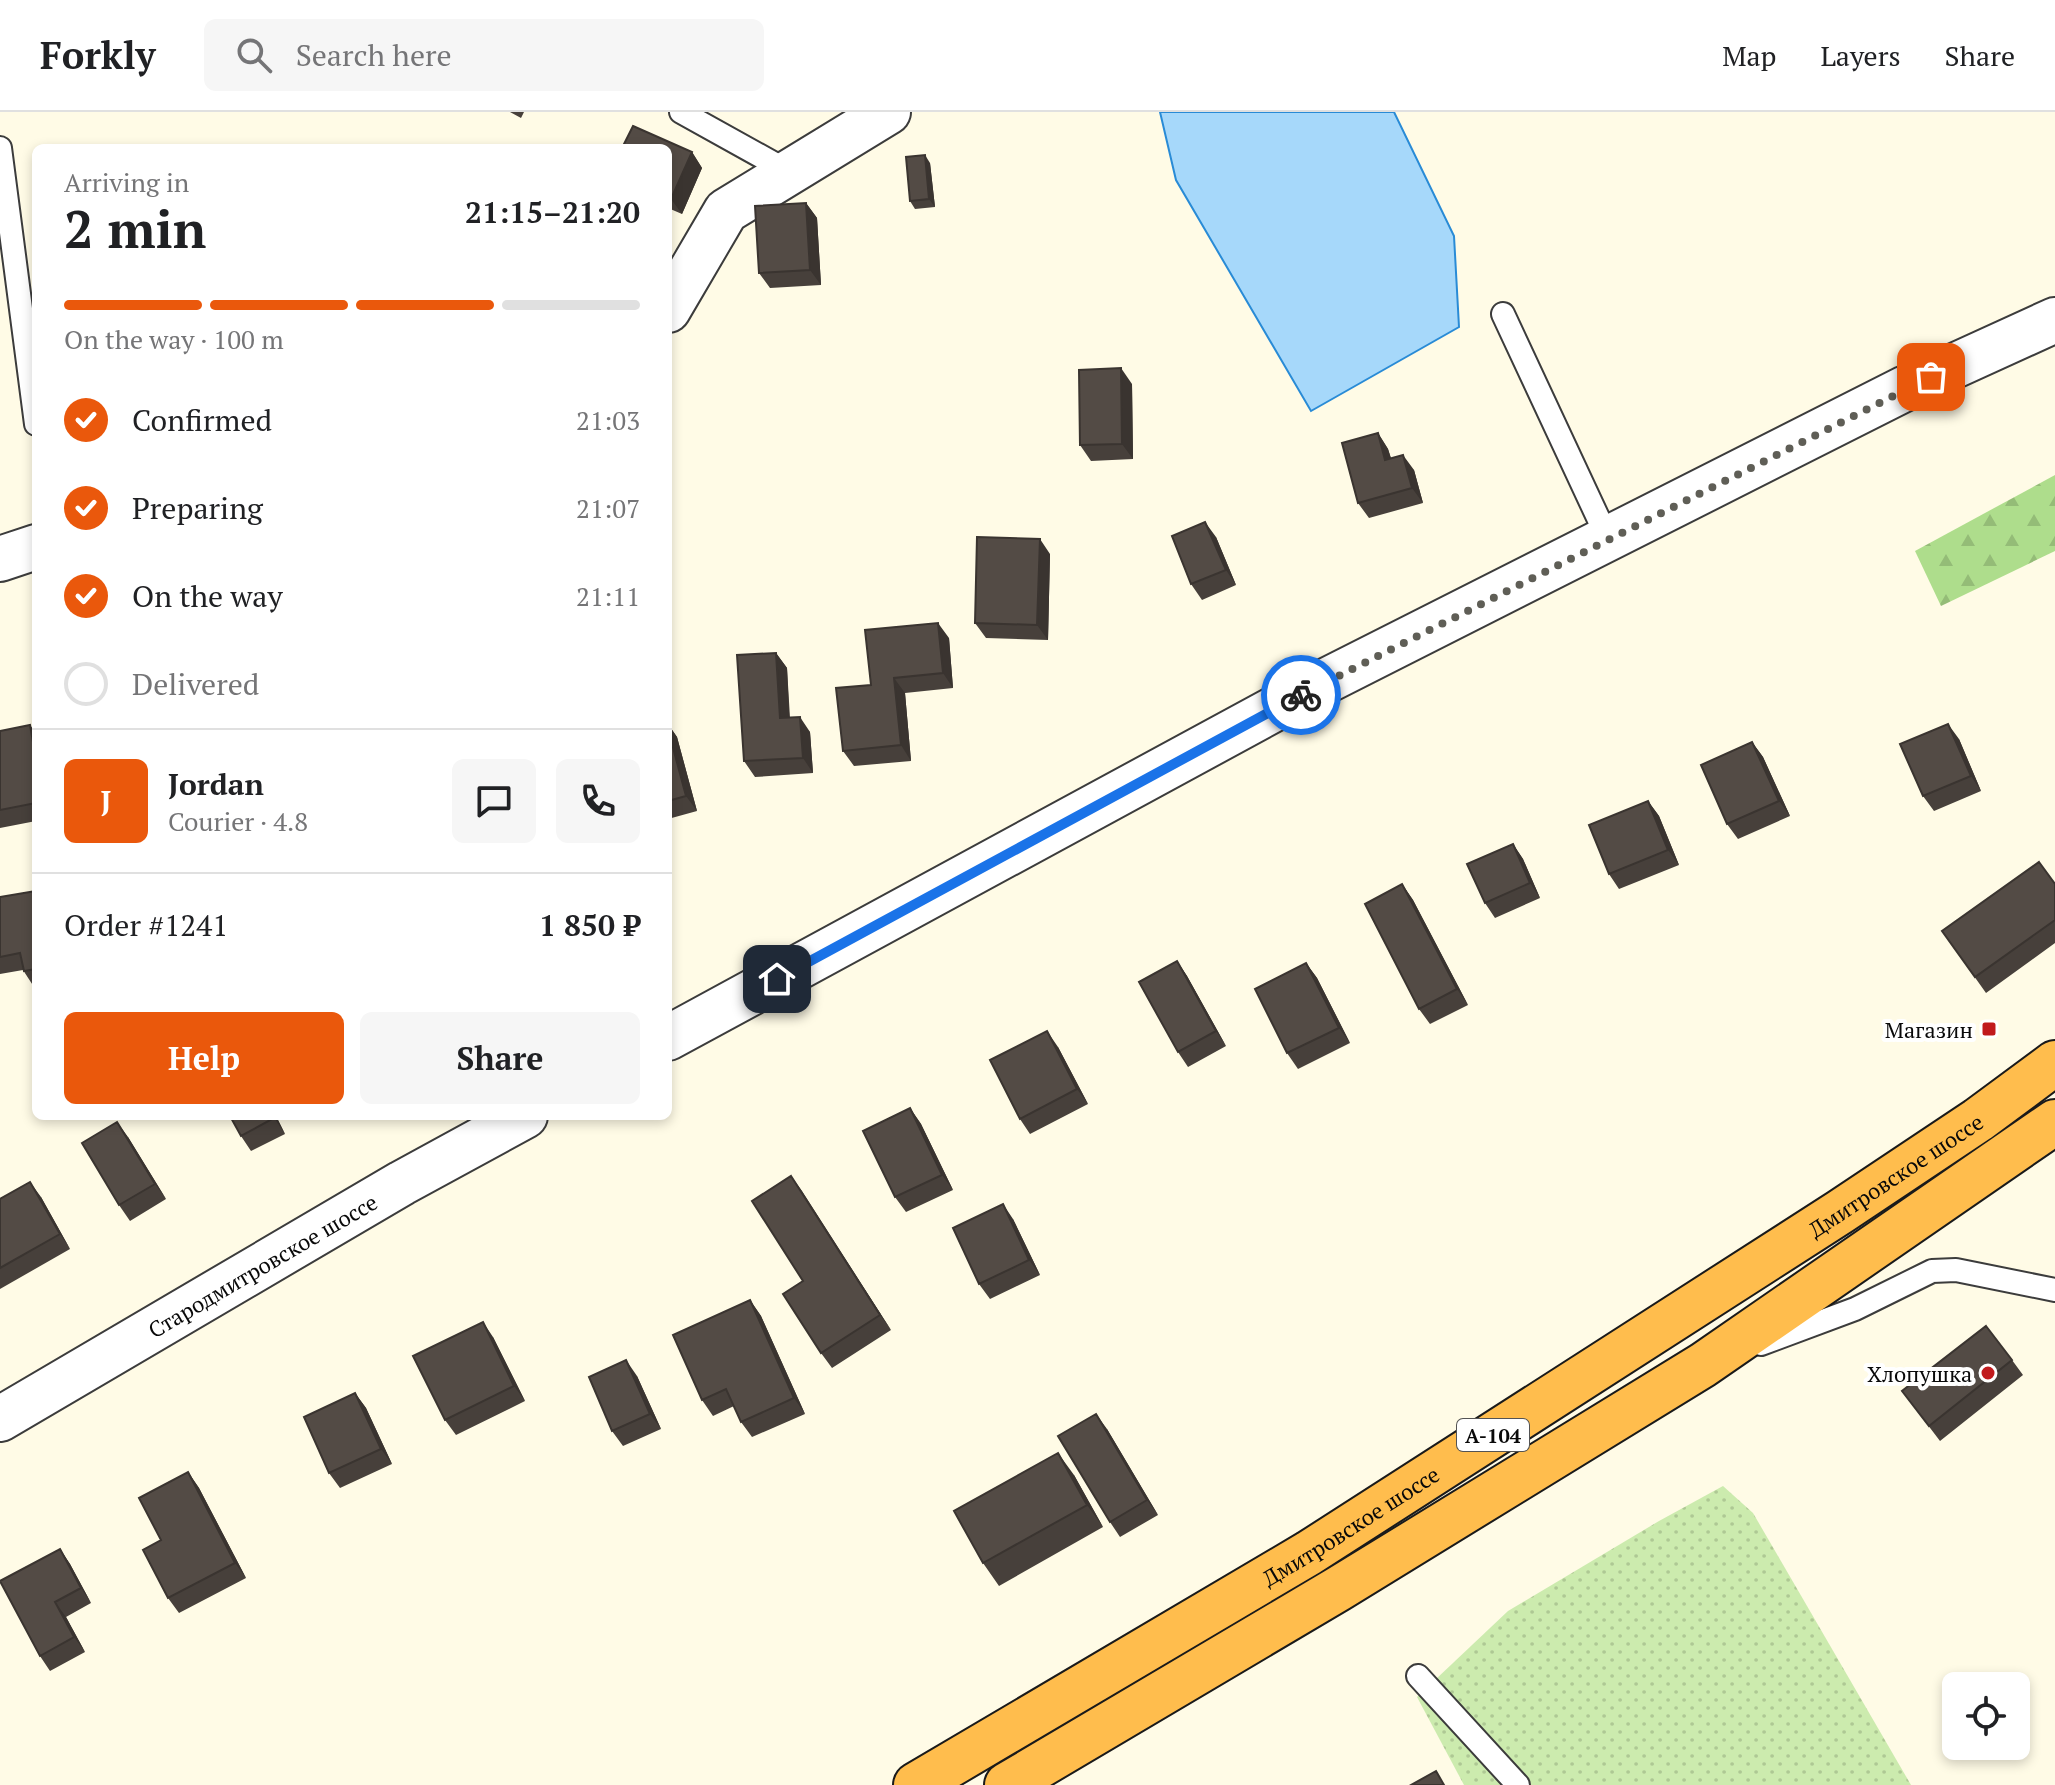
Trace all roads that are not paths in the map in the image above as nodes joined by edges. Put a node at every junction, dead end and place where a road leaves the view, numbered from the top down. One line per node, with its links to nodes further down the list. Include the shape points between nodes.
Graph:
1 (681, 112): 4 (lane)
2 (888, 112): 4 (street)
3 (0, 148): 8 (lane)
4 (791, 173): 5 (street, via 726,211)
5 (672, 303)
6 (1503, 314): 9 (lane)
7 (2055, 320): 9 (street, via 1906,388)
8 (32, 393)
9 (1608, 539): 12 (street, via 1324,682)
10 (32, 548): 11 (street)
11 (0, 559)
12 (672, 1036)
13 (2055, 1063): 20 (highway, Дмитровское шоссе / А-104, via 1840,1212 1323,1544)
14 (518, 1120): 18 (street, Стародмитровское шоссе)
15 (2055, 1122): 17 (highway, Дмитровское шоссе / А-104)
16 (2055, 1290): 17 (lane, via 1956,1270 1932,1271 1855,1309)
17 (1703, 1365): 21 (highway, Дмитровское шоссе / А-104)
18 (0, 1419)
19 (1418, 1676): 22 (lane)
20 (916, 1785)
21 (1007, 1785)
22 (1518, 1785)

